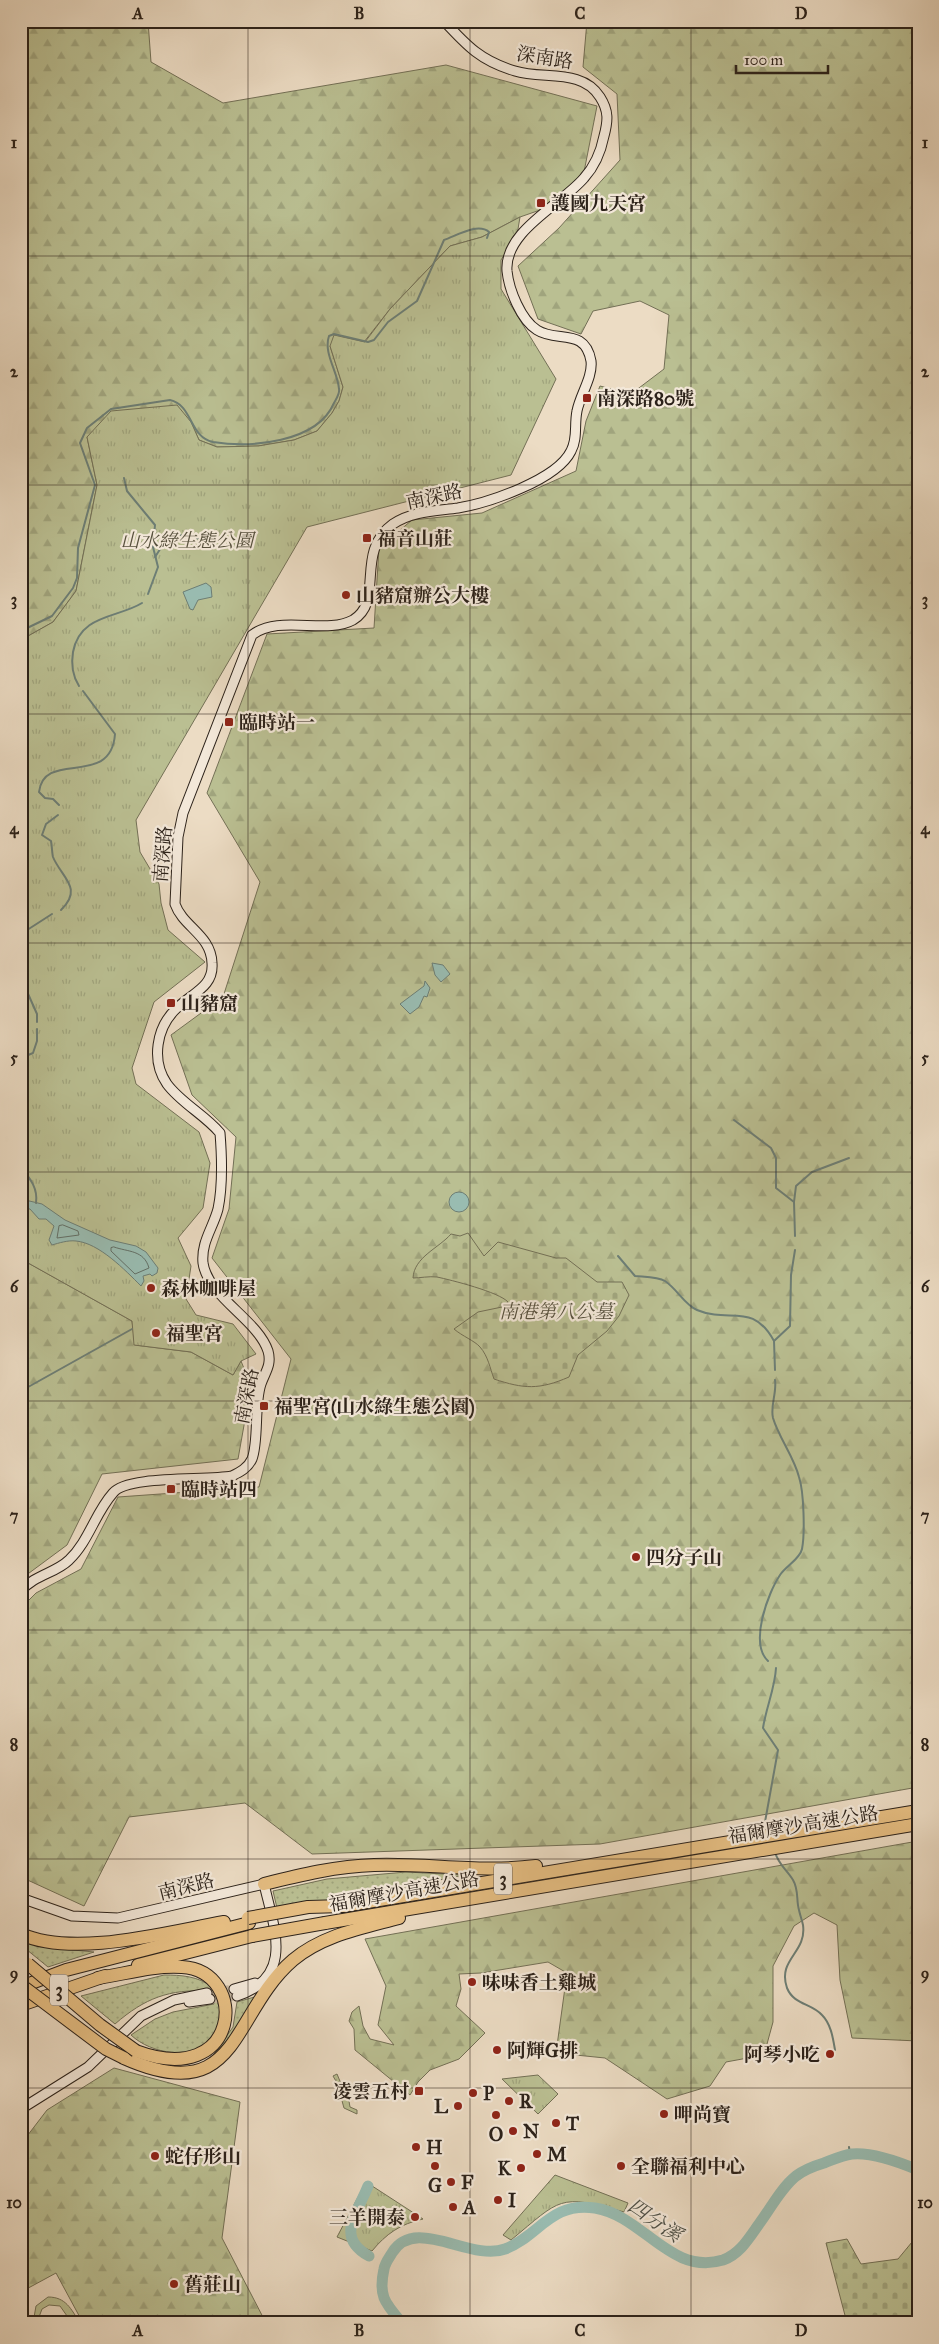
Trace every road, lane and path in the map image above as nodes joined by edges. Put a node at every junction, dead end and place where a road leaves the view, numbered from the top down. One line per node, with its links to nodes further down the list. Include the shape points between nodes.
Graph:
1 (444, 21): 2 (main road, 深南路, via 459,40 484,59 517,72 579,79 595,88 608,116)
2 (602, 144): 3 (main road, 南深路, via 586,177 514,243 507,268 515,298 532,326 544,334 574,338 584,345 590,359 589,376 576,413 575,442 565,461 548,475 487,501 415,514 394,523 376,544 370,564 369,599 363,612 353,620 340,624 263,627 252,635 179,826 175,904 178,913 209,947 212,977 204,988 176,1008 159,1037 157,1055 160,1072 168,1085 220,1133 220,1196 203,1249 204,1265 213,1285 268,1350 268,1370 261,1384 252,1459 244,1470 232,1476 139,1482 115,1490 79,1550 68,1562)
3 (21, 1590)
4 (918, 1812): 5 (highway, 福爾摩沙高速公路 / 3)
5 (877, 1824): 6 (highway, 福爾摩沙高速公路 / 3); 7 (highway, 福爾摩沙高速公路 / 3); 10 (highway, 福爾摩沙高速公路 / 3, via 708,1859)
6 (918, 1824)
7 (662, 1852): 8 (highway, via 488,1869 372,1865 320,1871); 11 (highway, 福爾摩沙高速公路 / 3, bridge, via 343,1906 308,1907)
8 (264, 1884): 9 (main road, 南深路, via 118,1918 72,1916); 16 (main road, via 278,1950 276,1959 257,1986)
9 (21, 1898)
10 (469, 1898): 11 (highway, 福爾摩沙高速公路 / 3, bridge, via 325,1923); 15 (highway, bridge, via 331,1937 317,1944 273,1981 232,2048 198,2070 182,2073 154,2070 124,2058 106,2049)
11 (250, 1926): 12 (highway, via 98,1943 52,1943); 14 (highway, 福爾摩沙高速公路 / 3); 15 (highway, 福爾摩沙高速公路 / 3, via 66,1970)
12 (21, 1934)
13 (25, 1960): 14 (highway, bridge, via 100,2025 136,2051 175,2060 195,2057 206,2051 222,2031 226,2010 223,1998 212,1980 204,1974 182,1967)
14 (98, 1978): 18 (highway, 福爾摩沙高速公路 / 3)
15 (21, 1986)
16 (236, 1992)
17 (209, 1996): 19 (main road, via 174,2000 157,2008 134,2022 88,2067)
18 (21, 2005)
19 (21, 2109)

